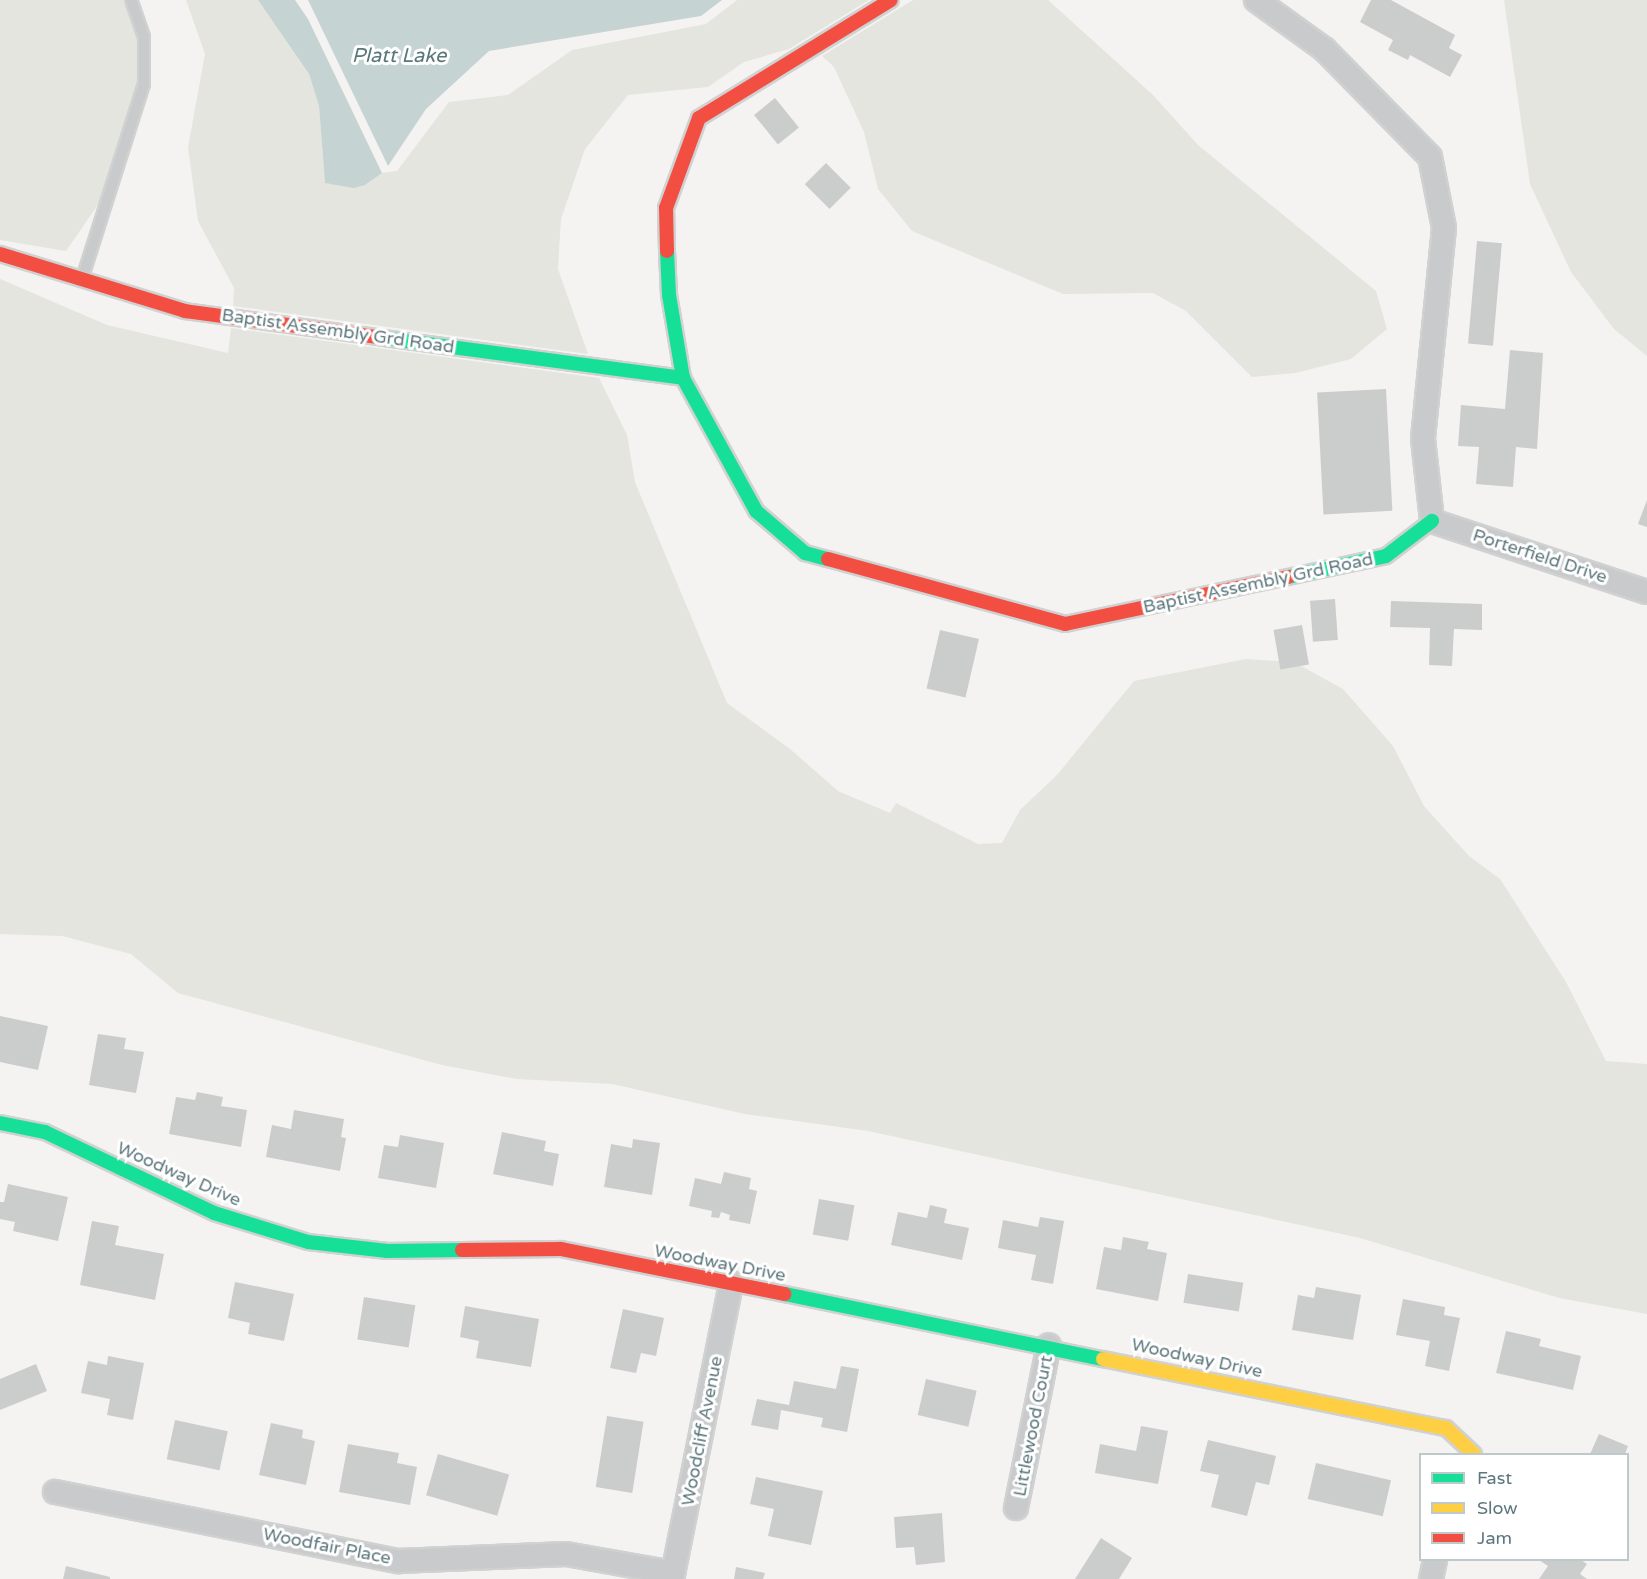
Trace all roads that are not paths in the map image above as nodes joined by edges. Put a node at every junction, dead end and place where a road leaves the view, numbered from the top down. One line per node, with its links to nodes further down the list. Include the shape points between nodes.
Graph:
1 (131, 0): 5 (lane, via 144,37 144,84)
2 (891, 0): 6 (street, Baptist Assembly Grd Road, via 699,118 666,208 669,295)
3 (1256, 0): 7 (street, via 1324,49 1430,157 1444,228 1423,439)
4 (0, 254): 5 (street, Baptist Assembly Grd Road)
5 (82, 279): 6 (street, Baptist Assembly Grd Road, via 185,310)
6 (682, 378): 7 (street, Baptist Assembly Grd Road, via 756,511 805,553 1065,624 1386,556)
7 (1432, 521): 8 (street, Porterfield Drive)
8 (1647, 592)
9 (0, 1123): 10 (street, Woodway Drive, via 45,1132 214,1213 308,1242 387,1251 561,1249)
10 (731, 1283): 11 (street, Woodway Drive); 16 (street, Woodcliff Avenue)
11 (1049, 1345): 12 (street, Woodway Drive, via 1446,1428); 14 (street, Littlewood Court)
12 (1471, 1453)
13 (55, 1492): 16 (street, Woodfair Place, via 398,1561 566,1554)
14 (1016, 1508)
15 (1435, 1561): 17 (street)
16 (673, 1576)
17 (1431, 1579)

